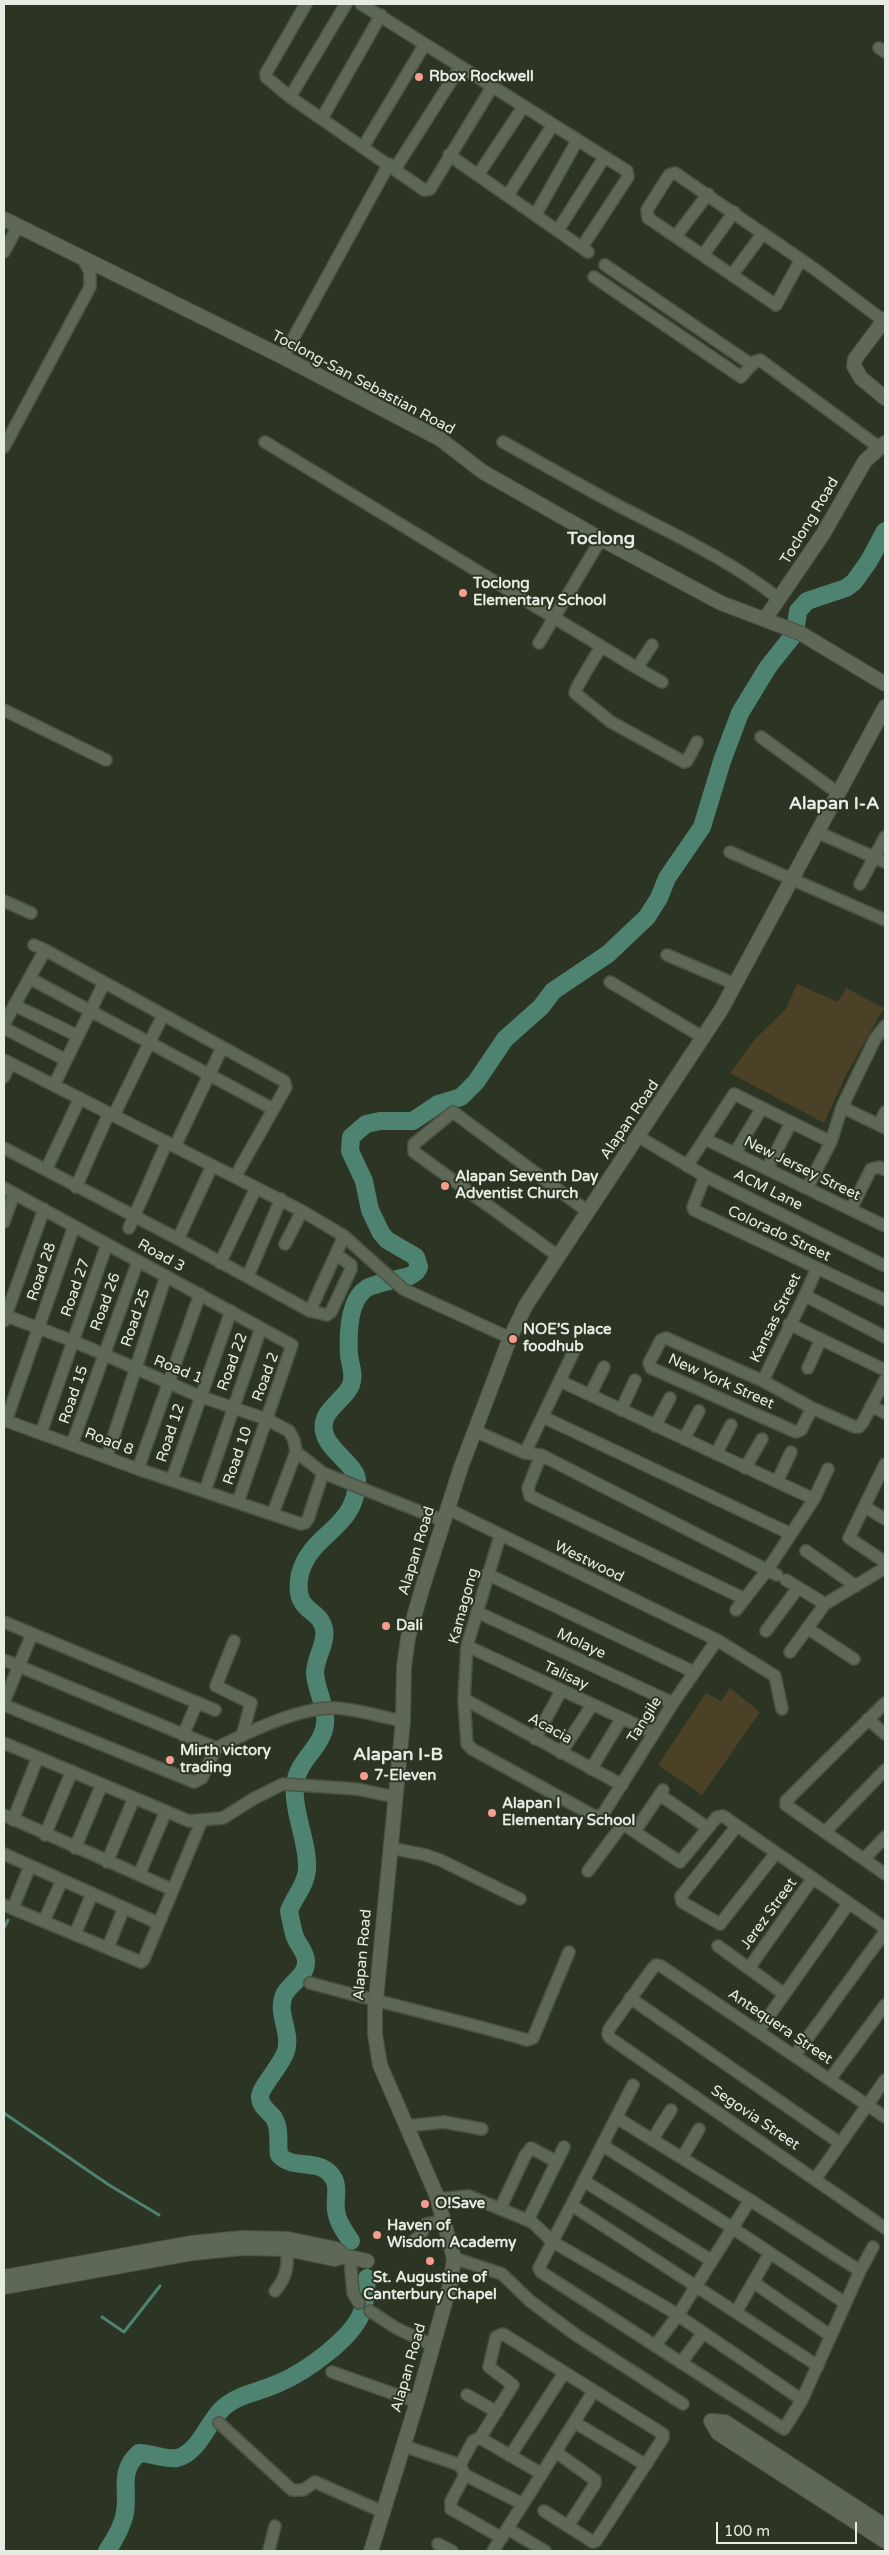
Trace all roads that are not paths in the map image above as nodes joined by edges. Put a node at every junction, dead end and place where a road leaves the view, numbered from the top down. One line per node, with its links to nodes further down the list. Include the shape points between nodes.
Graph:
1 (306, 4): 8 (street, via 266,73 268,81)
2 (346, 4): 8 (street)
3 (361, 4): 4 (street)
4 (381, 15): 5 (street); 10 (street)
5 (425, 44): 6 (street); 13 (street)
6 (460, 67): 7 (street); 16 (street)
7 (492, 87): 9 (street); 14 (street)
8 (290, 97): 10 (street)
9 (523, 107): 11 (street); 17 (street)
10 (322, 118): 13 (street)
11 (552, 126): 12 (street); 19 (street)
12 (577, 141): 15 (street); 21 (street)
13 (363, 147): 16 (street)
14 (449, 155): 16 (street, via 428,190); 17 (street)
15 (604, 158): 24 (street); 24 (street, via 627,171 628,177 585,249)
16 (392, 167): 35 (street)
17 (478, 175): 19 (street)
18 (708, 194): 20 (street); 26 (street); 26 (street, via 675,173 669,175 646,214)
19 (508, 195): 21 (street)
20 (734, 212): 25 (street); 28 (street)
21 (536, 214): 24 (street)
22 (4, 219): 23 (street, Toclong-San Sebastian Road)
23 (18, 226): 27 (street); 29 (street, Toclong-San Sebastian Road)
24 (558, 230)
25 (764, 233): 30 (street); 32 (street)
26 (676, 236): 28 (street)
27 (4, 252)
28 (703, 255): 32 (street)
29 (82, 258): 35 (street, Toclong-San Sebastian Road); 41 (street, via 90,272 90,287)
30 (800, 261): 32 (street, via 776,305); 34 (street)
31 (605, 265): 36 (street)
32 (732, 275)
33 (594, 277): 36 (street, via 738,375 744,376)
34 (885, 320): 37 (street, via 858,355 854,366 861,378)
35 (283, 357): 42 (street, Toclong-San Sebastian Road, via 440,439 483,472)
36 (752, 365): 40 (street, via 760,360)
37 (885, 398)
38 (265, 442): 44 (street)
39 (503, 442): 43 (street, via 600,497 705,550 758,582)
40 (883, 446): 43 (street, Toclong Road, via 865,461 823,534)
41 (4, 448)
42 (601, 539): 44 (street); 45 (street, Toclong-San Sebastian Road, via 721,603)
43 (779, 599): 45 (street, Toclong Road)
44 (555, 619): 46 (street); 48 (street)
45 (765, 619): 51 (street, Toclong-San Sebastian Road, via 793,630)
46 (539, 643)
47 (652, 645): 49 (street)
48 (601, 647): 49 (street); 55 (street, via 587,675 576,686 575,694 611,722 684,762)
49 (637, 668): 50 (street)
50 (662, 682)
51 (885, 684)
52 (885, 707): 57 (street, Alapan Road)
53 (4, 710): 56 (street)
54 (761, 737): 57 (street)
55 (697, 742)
56 (106, 760)
57 (838, 793): 58 (street, Alapan Road)
58 (817, 832): 61 (street); 63 (street, Alapan Road)
59 (885, 837): 61 (street)
60 (730, 852): 63 (street)
61 (874, 857): 62 (street); 64 (street)
62 (885, 862)
63 (790, 880): 67 (street); 72 (street, Alapan Road)
64 (860, 884)
65 (4, 901): 66 (street)
66 (31, 913)
67 (885, 920)
68 (667, 955): 72 (street)
69 (29, 978): 71 (street, via 40,948); 73 (street); 74 (street)
70 (610, 982): 80 (street)
71 (104, 983): 74 (street); 75 (street)
72 (735, 984): 80 (street, Alapan Road)
73 (14, 1005): 76 (street); 79 (street)
74 (90, 1011): 79 (street); 81 (street)
75 (163, 1015): 81 (street); 82 (street)
76 (4, 1024)
77 (885, 1026): 89 (street, via 875,1039)
78 (4, 1028): 83 (street)
79 (78, 1036): 83 (street)
80 (704, 1038): 96 (street, Alapan Road)
81 (150, 1041): 85 (street); 93 (street)
82 (222, 1048): 85 (street); 91 (street, via 284,1081 286,1087)
83 (66, 1060): 87 (street)
84 (7, 1062): 86 (street); 87 (street)
85 (210, 1073): 91 (street); 99 (street)
86 (4, 1077)
87 (54, 1085): 88 (street)
88 (80, 1098): 93 (street); 105 (street)
89 (842, 1107): 95 (street); 98 (street)
90 (762, 1108): 94 (street); 97 (street, via 734,1094); 101 (street)
91 (273, 1109): 108 (street)
92 (885, 1112): 95 (street)
93 (111, 1114): 99 (street); 109 (street)
94 (791, 1123): 98 (street); 104 (street)
95 (882, 1127)
96 (639, 1137): 103 (street, ACM Lane); 117 (street, Alapan Road)
97 (705, 1139): 101 (street, New Jersey Street); 103 (street)
98 (831, 1142): 111 (street)
99 (171, 1144): 102 (street); 119 (street)
100 (4, 1148): 105 (street)
101 (735, 1153): 104 (street, New Jersey Street)
102 (212, 1166): 108 (street); 123 (street)
103 (687, 1166): 107 (street, ACM Lane)
104 (767, 1169): 111 (street, New Jersey Street)
105 (46, 1170): 109 (street)
106 (885, 1170): 115 (street, via 879,1167 871,1169)
107 (705, 1176): 130 (street, ACM Lane); 131 (street, Colorado Street, via 694,1210)
108 (235, 1177): 110 (street)
109 (76, 1187): 119 (street)
110 (256, 1188): 113 (street); 129 (street)
111 (807, 1188): 115 (street, New Jersey Street)
112 (9, 1191): 114 (street, Road 3); 118 (street, Road 3)
113 (281, 1200): 116 (street); 133 (street)
114 (44, 1209): 121 (street, Road 3); 139 (street)
115 (852, 1209): 120 (street, New Jersey Street)
116 (302, 1211): 122 (street); 125 (street)
117 (588, 1211): 127 (street, Alapan Road); 127 (street, via 453,1112 414,1144 414,1152)
118 (4, 1222)
119 (131, 1222): 123 (street)
120 (884, 1223)
121 (74, 1226): 124 (street, Road 3); 142 (street, Road 28)
122 (344, 1236): 126 (street); 144 (street, via 402,1289)
123 (178, 1239): 129 (street)
124 (107, 1244): 128 (street, Road 3); 146 (street, Road 27)
125 (285, 1244)
126 (337, 1255): 138 (street); 138 (street, via 352,1269 330,1312 327,1315)
127 (558, 1256): 144 (street, Alapan Road, via 526,1305)
128 (138, 1260): 132 (street, Road 3); 149 (street, Road 26)
129 (220, 1264): 133 (street)
130 (885, 1266)
131 (817, 1268): 135 (street, Kansas Street); 136 (street, Colorado Street)
132 (166, 1276): 134 (street, Road 3); 152 (street, Road 25)
133 (248, 1276): 138 (street)
134 (200, 1294): 137 (street, Road 3); 158 (street)
135 (806, 1296): 140 (street, Kansas Street); 143 (street)
136 (885, 1300)
137 (231, 1311): 141 (street, Road 3); 160 (street, Road 12)
138 (310, 1311)
139 (4, 1318): 142 (street, Road 1)
140 (790, 1324): 145 (street); 157 (street, Kansas Street)
141 (261, 1328): 147 (street, Road 3); 163 (street, Road 22)
142 (39, 1329): 146 (street, Road 1); 170 (street, Road 28)
143 (885, 1337)
144 (510, 1338): 173 (street, Alapan Road)
145 (821, 1339): 151 (street); 153 (street)
146 (73, 1341): 149 (street, Road 1); 174 (street, Road 27)
147 (292, 1345): 169 (street, Road 2)
148 (573, 1352): 156 (street)
149 (103, 1355): 152 (street, Road 1); 177 (street, Road 15)
150 (604, 1367): 159 (street)
151 (808, 1368)
152 (135, 1369): 158 (street, Road 1); 183 (street, Road 25)
153 (885, 1370)
154 (635, 1380): 165 (street)
155 (885, 1380): 162 (street)
156 (560, 1381): 159 (street); 168 (street)
157 (763, 1381): 164 (street, New York Street); 164 (street, New York Street, via 666,1338 661,1340 649,1363 651,1368 796,1432 801,1430)
158 (168, 1382): 160 (street, Road 1); 186 (street)
159 (590, 1393): 165 (street)
160 (199, 1396): 163 (street, Road 1); 189 (street, Road 12)
161 (670, 1398): 172 (street)
162 (871, 1406): 164 (street, New York Street, via 859,1427); 167 (street)
163 (233, 1407): 169 (street, Road 1); 191 (street)
164 (812, 1408)
165 (621, 1410): 172 (street)
166 (699, 1411): 176 (street)
167 (885, 1413)
168 (543, 1416): 180 (street); 198 (street)
169 (266, 1419): 178 (street, Road 1, via 288,1430); 193 (street, Road 10)
170 (5, 1421): 174 (street, Road 8)
171 (731, 1425): 181 (street)
172 (655, 1426): 176 (street)
173 (475, 1431): 180 (street); 196 (street, Alapan Road)
174 (41, 1433): 177 (street, Road 8)
175 (762, 1439): 185 (street)
176 (684, 1440): 181 (street)
177 (72, 1444): 183 (street, Road 8)
178 (296, 1452): 188 (street); 195 (street)
179 (791, 1452): 190 (street)
180 (525, 1453): 182 (street)
181 (716, 1454): 185 (street)
182 (541, 1455): 204 (street); 207 (street, via 528,1488 530,1496)
183 (107, 1456): 186 (street, Road 8)
184 (885, 1464): 194 (street)
185 (745, 1468): 190 (street)
186 (138, 1469): 189 (street, Road 8)
187 (828, 1469): 192 (street)
188 (323, 1473): 195 (street, Road 8, via 305,1523); 196 (street, Westwood, via 367,1492)
189 (172, 1479): 191 (street, Road 8)
190 (777, 1482): 192 (street)
191 (205, 1490): 193 (street, Road 8)
192 (814, 1499): 198 (street)
193 (238, 1502): 195 (street, Road 8)
194 (864, 1507): 197 (street); 201 (street, via 850,1538)
195 (273, 1513)
196 (446, 1515): 199 (street, Westwood); 234 (street, Alapan Road, via 408,1638)
197 (885, 1519)
198 (791, 1534): 204 (street)
199 (500, 1536): 203 (street, Kamagong); 215 (street, Westwood)
200 (806, 1550): 205 (street)
201 (885, 1562)
202 (885, 1568): 205 (street)
203 (487, 1574): 210 (street, Kamagong); 222 (street)
204 (777, 1575): 206 (street); 207 (street)
205 (856, 1586): 208 (street)
206 (798, 1588): 208 (street); 213 (street)
207 (745, 1599): 209 (street)
208 (825, 1604): 212 (street)
209 (736, 1610)
210 (477, 1612): 217 (street, Kamagong); 227 (street, Molaye)
211 (4, 1622): 214 (street)
212 (807, 1628): 218 (street); 219 (street)
213 (766, 1631)
214 (32, 1634): 221 (street); 226 (street)
215 (717, 1640): 222 (street, Tangile); 230 (street, Westwood, via 775,1676)
216 (234, 1641): 238 (street, via 216,1686 251,1703)
217 (467, 1646): 223 (street, Talisay); 224 (street, Kamagong)
218 (790, 1652)
219 (854, 1659)
220 (4, 1660): 221 (street)
221 (19, 1666): 225 (street); 237 (street)
222 (694, 1672): 227 (street, Tangile)
223 (561, 1691): 229 (street, Talisay); 239 (street)
224 (464, 1699): 239 (street, Acacia); 253 (street, Kamagong, via 467,1744 472,1749)
225 (4, 1703): 241 (street, via 194,1782 202,1778)
226 (197, 1703): 231 (street); 237 (street)
227 (673, 1703): 235 (street, Tangile)
228 (885, 1703): 233 (street)
229 (592, 1705): 232 (street, Talisay); 242 (street)
230 (782, 1709)
231 (215, 1710)
232 (622, 1718): 235 (street, Talisay); 244 (street)
233 (868, 1720): 236 (street); 258 (street, via 786,1801 786,1805)
234 (403, 1721): 238 (street, via 337,1708 317,1708); 249 (street, Alapan Road)
235 (654, 1732): 248 (street, Tangile)
236 (885, 1734)
237 (184, 1735): 241 (street)
238 (242, 1736): 241 (street)
239 (535, 1739): 242 (street, Acacia)
240 (5, 1746): 243 (street)
241 (216, 1748)
242 (561, 1753): 244 (street, Acacia)
243 (38, 1757): 246 (street); 252 (street)
244 (591, 1769): 248 (street, Acacia)
245 (885, 1770): 258 (street)
246 (72, 1771): 247 (street); 259 (street)
247 (102, 1784): 250 (street); 261 (street)
248 (622, 1785): 253 (street, Tangile)
249 (395, 1797): 254 (street, via 356,1789 283,1784 253,1798 223,1818); 262 (street, Alapan Road)
250 (134, 1798): 251 (street); 266 (street)
251 (166, 1811): 254 (street, via 189,1821); 270 (street)
252 (8, 1817): 259 (street)
253 (600, 1817)
254 (202, 1820): 273 (street)
255 (737, 1826): 256 (street, via 720,1816); 263 (street); 263 (street, via 681,1896 682,1902 720,1924)
256 (708, 1828): 257 (street, via 680,1862); 257 (street, via 662,1792)
257 (636, 1831): 268 (street, via 626,1825 620,1826)
258 (825, 1832): 265 (street)
259 (44, 1834): 261 (street)
260 (885, 1837): 265 (street)
261 (75, 1848): 266 (street)
262 (390, 1848): 275 (street, via 440,1860); 291 (street, Alapan Road)
263 (776, 1852): 271 (street)
264 (4, 1854): 267 (street)
265 (864, 1859): 269 (street)
266 (107, 1862): 270 (street)
267 (30, 1866): 272 (street); 277 (street)
268 (588, 1871)
269 (885, 1874)
270 (139, 1875): 273 (street)
271 (813, 1878): 276 (street); 287 (street, Jerez Street)
272 (62, 1880): 274 (street); 279 (street)
273 (171, 1889): 280 (street)
274 (92, 1894): 278 (street); 283 (street)
275 (520, 1900)
276 (849, 1903): 281 (street); 289 (street)
277 (8, 1907): 279 (street)
278 (124, 1908): 280 (street); 285 (street)
279 (44, 1921): 283 (street)
280 (158, 1923): 285 (street, via 141,1962)
281 (885, 1928)
282 (885, 1932): 294 (street)
283 (75, 1934): 285 (street)
284 (718, 1946): 287 (street)
285 (108, 1947)
286 (569, 1952): 291 (street, via 530,2039 431,2012)
287 (749, 1968): 289 (street)
288 (310, 1982): 291 (street)
289 (784, 1994): 293 (street)
290 (630, 1998): 293 (street, Antequera Street, via 656,1965 661,1966); 306 (street); 311 (street, Segovia Street, via 608,2029 608,2034)
291 (375, 2001): 302 (street, Alapan Road, via 375,2034 380,2065)
292 (885, 2005): 295 (street)
293 (759, 2030): 294 (street, Antequera Street)
294 (795, 2055): 295 (street, Antequera Street)
295 (830, 2079): 298 (street, Antequera Street)
296 (885, 2080): 298 (street)
297 (633, 2085): 301 (street)
298 (868, 2105): 300 (street, Antequera Street); 306 (street)
299 (671, 2110): 305 (street)
300 (885, 2117)
301 (616, 2118): 305 (street); 307 (street)
302 (407, 2126): 303 (street, via 444,2122); 313 (street, Alapan Road)
303 (482, 2128)
304 (699, 2129): 309 (street)
305 (652, 2140): 309 (street)
306 (840, 2144): 311 (street)
307 (602, 2145): 312 (street); 319 (street)
308 (564, 2147): 310 (street)
309 (682, 2158): 314 (street)
310 (557, 2162): 316 (street, via 531,2148); 317 (street)
311 (816, 2178): 320 (street, Segovia Street)
312 (584, 2181): 315 (street); 329 (street)
313 (438, 2199): 316 (street, via 469,2196); 318 (street, Alapan Road)
314 (750, 2200): 319 (street); 330 (street)
315 (573, 2206): 322 (street); 333 (street)
316 (500, 2209): 317 (street)
317 (528, 2220): 322 (street)
318 (444, 2221): 321 (street, via 426,2224 420,2236); 327 (street, Alapan Road)
319 (732, 2227): 325 (street); 329 (street)
320 (885, 2228)
321 (412, 2242)
322 (553, 2242): 340 (street); 344 (street, via 538,2270)
323 (874, 2247): 330 (street)
324 (287, 2249): 326 (street, via 334,2259); 334 (street, via 242,2248 193,2253); 335 (street, via 287,2270)
325 (770, 2253): 332 (street); 337 (street)
326 (347, 2257): 328 (street); 331 (street, via 336,2249 288,2239 242,2238 191,2243); 336 (street, via 353,2293)
327 (459, 2260): 343 (street, Alapan Road); 353 (street, via 502,2274 530,2301 576,2335)
328 (367, 2261)
329 (712, 2261): 333 (street)
330 (860, 2271): 337 (street)
331 (4, 2277)
332 (753, 2282): 339 (street); 342 (street)
333 (696, 2286): 339 (street); 340 (street)
334 (4, 2287)
335 (275, 2291)
336 (359, 2302)
337 (845, 2303): 342 (street)
338 (370, 2311): 343 (street)
339 (736, 2312): 346 (street)
340 (678, 2315): 341 (street); 344 (street)
341 (703, 2333): 345 (street); 351 (street)
342 (831, 2336): 346 (street)
343 (432, 2346): 352 (street, Alapan Road)
344 (655, 2346): 345 (street)
345 (681, 2363): 351 (street, via 780,2429 787,2427)
346 (818, 2366): 351 (street)
347 (332, 2372): 352 (street)
348 (564, 2373): 349 (street); 354 (street, via 499,2334 489,2367 513,2385); 360 (street)
349 (593, 2392): 355 (street); 361 (street, via 663,2434)
350 (468, 2396): 354 (street)
351 (802, 2400)
352 (417, 2402): 358 (street, Alapan Road)
353 (683, 2404)
354 (496, 2412): 357 (street)
355 (574, 2422): 359 (street); 361 (street)
356 (219, 2423): 366 (street, via 292,2490 303,2490 315,2482)
357 (480, 2438): 360 (street); 362 (street, via 474,2441)
358 (404, 2446): 362 (street); 366 (street, Alapan Road)
359 (556, 2452): 363 (street); 368 (street, via 595,2480)
360 (510, 2456): 363 (street)
361 (646, 2465): 368 (street, via 599,2540 593,2542)
362 (462, 2470): 364 (street); 370 (street, via 451,2509)
363 (542, 2474): 364 (street)
364 (523, 2504): 370 (street)
365 (544, 2511): 368 (street)
366 (383, 2512): 374 (street, Alapan Road)
367 (274, 2526): 373 (street)
368 (568, 2526)
369 (885, 2526): 371 (street, via 725,2422 711,2421 718,2433)
370 (504, 2534): 376 (street); 377 (street)
371 (885, 2541)
372 (438, 2544): 375 (street)
373 (270, 2551)
374 (370, 2551)
375 (452, 2551)
376 (494, 2551)
377 (545, 2551)

